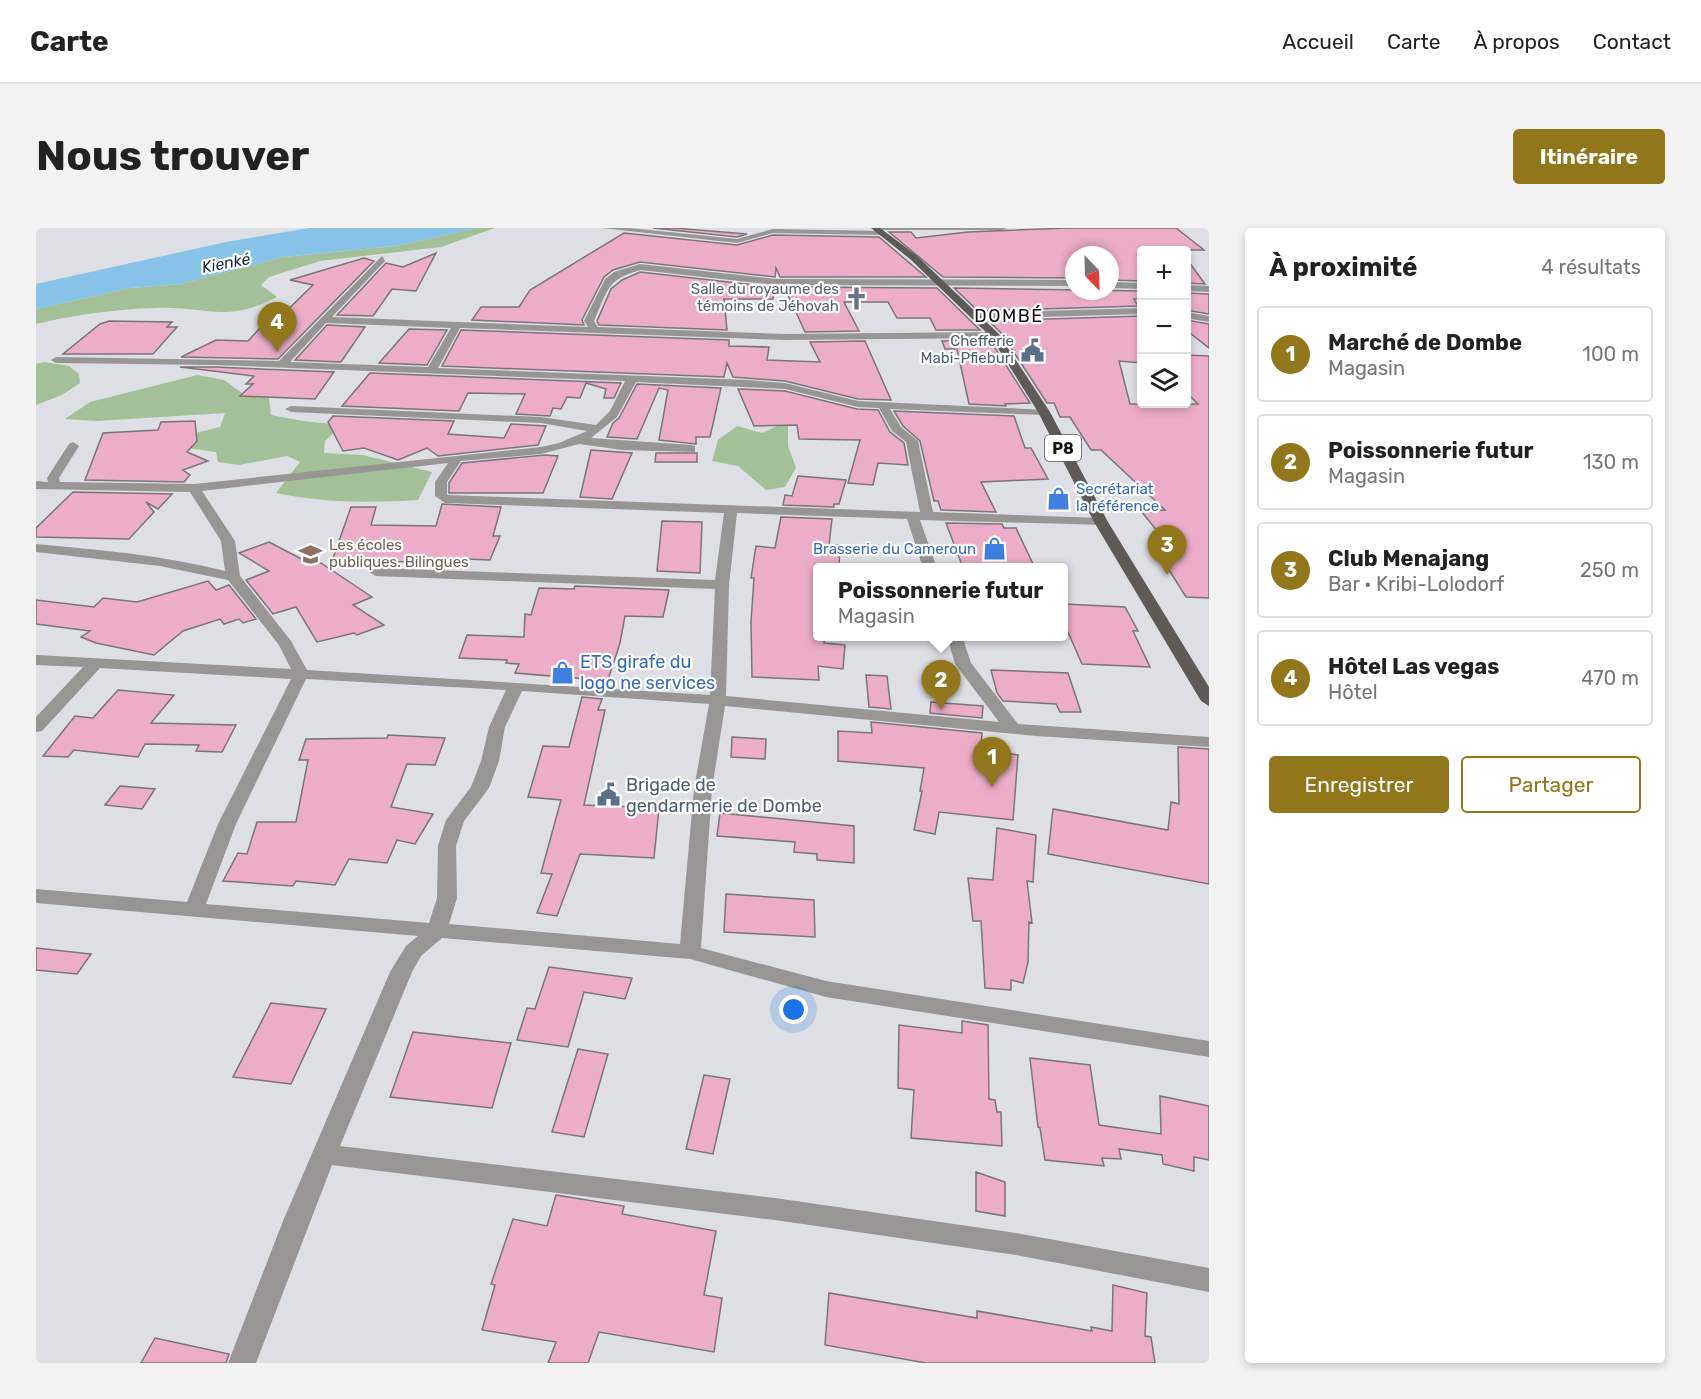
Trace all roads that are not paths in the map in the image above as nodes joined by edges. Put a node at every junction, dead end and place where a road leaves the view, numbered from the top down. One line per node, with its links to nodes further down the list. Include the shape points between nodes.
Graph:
1 (606, 228): 3 (street, via 737,241 773,231)
2 (1004, 228): 3 (street)
3 (877, 230): 5 (main road, P8)
4 (382, 260): 15 (street)
5 (940, 281): 6 (street); 12 (main road, P8); 17 (street, via 776,282 640,267 617,274 608,282 589,321)
6 (1065, 283)
7 (1119, 285): 8 (street)
8 (1137, 286)
9 (1191, 288): 10 (street)
10 (1209, 289)
11 (1137, 311): 12 (street)
12 (977, 316): 18 (main road, P8)
13 (1191, 316): 14 (street)
14 (1209, 319)
15 (325, 320): 16 (street); 20 (street)
16 (457, 325): 17 (street); 21 (street)
17 (594, 329): 18 (street, via 785,337)
18 (995, 334): 25 (main road, P8)
19 (56, 360): 20 (street)
20 (281, 365): 21 (street)
21 (432, 369): 22 (street)
22 (632, 378): 23 (street, via 778,385 858,404); 26 (street, via 613,416)
23 (882, 404): 25 (street); 36 (street, via 896,429 912,441)
24 (291, 409): 26 (street, via 541,420)
25 (1044, 412): 37 (main road, P8)
26 (597, 429): 27 (street)
27 (577, 440): 29 (street); 30 (street, via 528,454)
28 (73, 446): 32 (street, via 53,478)
29 (691, 449)
30 (457, 458): 33 (street); 34 (street, via 441,482 441,496 445,499)
31 (36, 485): 32 (street)
32 (54, 486): 33 (street)
33 (194, 488): 41 (street, via 228,541)
34 (731, 510): 35 (street); 42 (street)
35 (912, 516): 36 (street); 39 (street)
36 (928, 517): 37 (street)
37 (1101, 522): 49 (main road, P8)
38 (36, 548): 41 (street, via 195,566)
39 (929, 563)
40 (376, 572): 42 (street)
41 (233, 578): 46 (street, via 286,644)
42 (722, 585): 48 (street)
43 (956, 641): 51 (street, via 963,664)
44 (36, 660): 45 (street)
45 (94, 665): 46 (street); 50 (street)
46 (301, 674): 47 (street); 54 (street, via 227,824)
47 (516, 686): 48 (street); 55 (street, via 497,727 480,788 455,820 447,846 447,898)
48 (718, 700): 51 (street); 56 (street, via 703,789)
49 (1209, 701)
50 (36, 727)
51 (1012, 728): 52 (street)
52 (1209, 742)
53 (36, 896): 54 (street)
54 (194, 909): 55 (street)
55 (437, 931): 56 (street); 58 (street, via 413,951 401,972)
56 (690, 952): 57 (street, via 826,988)
57 (1209, 1048)
58 (324, 1154): 59 (street, via 775,1209 1016,1244); 60 (street)
59 (1209, 1280)
60 (242, 1363)

